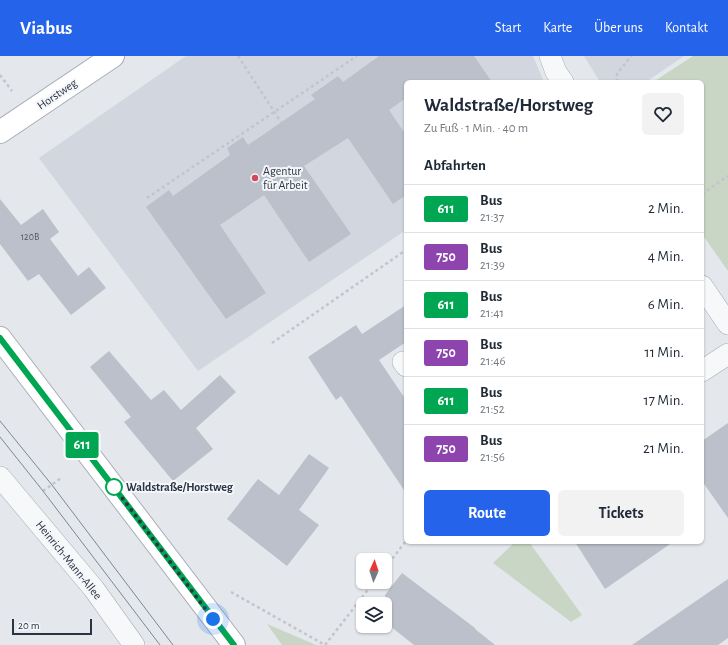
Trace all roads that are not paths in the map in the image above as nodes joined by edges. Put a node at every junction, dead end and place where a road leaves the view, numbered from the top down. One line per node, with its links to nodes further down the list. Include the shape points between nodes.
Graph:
1 (113, 56): 4 (main road, Horstweg)
2 (550, 56): 3 (street)
3 (562, 80)
4 (0, 132)
5 (704, 289): 6 (street)
6 (728, 324)
7 (0, 338): 12 (main road)
8 (728, 354): 9 (street)
9 (704, 370)
10 (0, 477): 11 (street, Heinrich-Mann-Allee, via 94,589)
11 (134, 645)
12 (234, 645)

